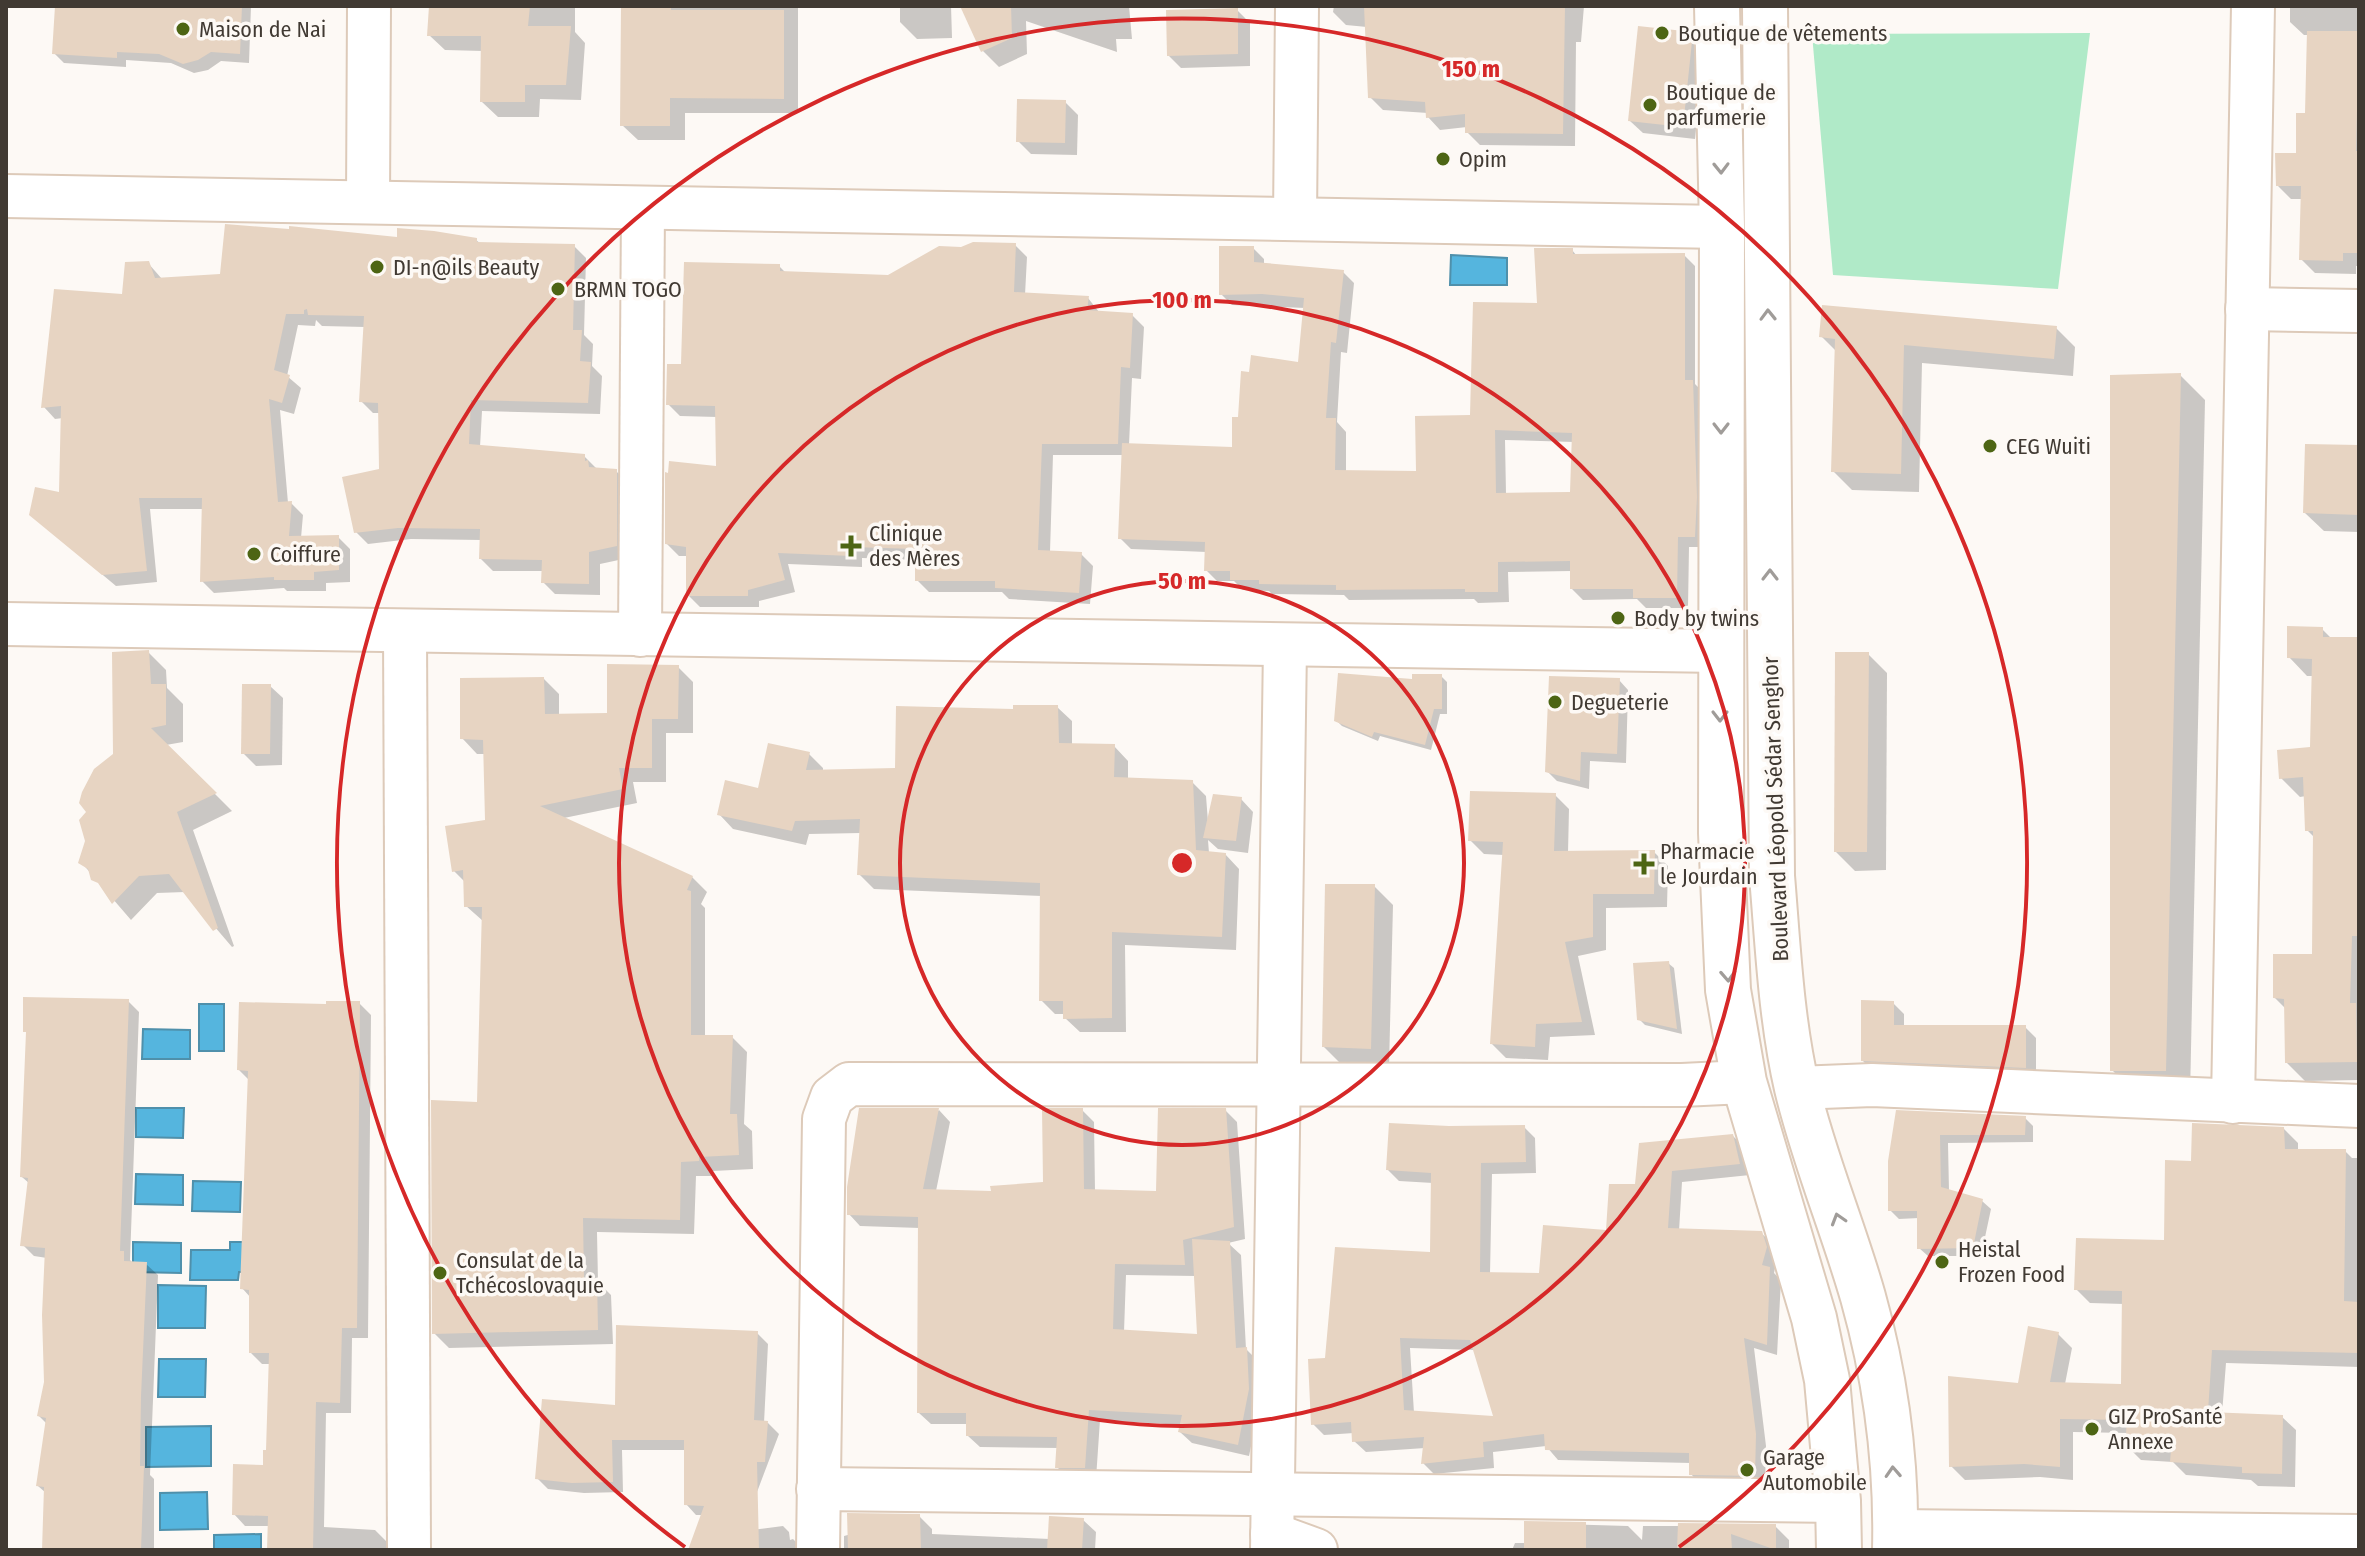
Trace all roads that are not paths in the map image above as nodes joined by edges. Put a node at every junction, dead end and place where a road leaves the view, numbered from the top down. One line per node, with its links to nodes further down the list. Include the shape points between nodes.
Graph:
1 (369, 6): 7 (street)
2 (1297, 6): 9 (street)
3 (1717, 6): 10 (main road, one-way to 10)
4 (1765, 6): 20 (main road, Boulevard Léopold Sédar Senghor, one-way to 4, via 1781,987 1772,876)
5 (2253, 6): 11 (street)
6 (6, 196): 7 (street)
7 (368, 202): 8 (street)
8 (643, 208): 9 (street); 15 (street)
9 (1295, 219): 10 (street)
10 (1722, 227): 17 (main road, one-way to 17)
11 (2247, 309): 12 (street); 21 (street)
12 (2359, 311)
13 (6, 624): 14 (street)
14 (405, 631): 15 (street); 28 (street)
15 (640, 635): 16 (street)
16 (1285, 646): 17 (street); 19 (street)
17 (1720, 651): 18 (main road, one-way to 18, via 1728,990)
18 (1744, 1082): 19 (street); 24 (main road, via 1814,1318 1827,1380)
19 (1280, 1085): 23 (street, via 849,1084 832,1097 824,1119); 25 (street)
20 (1797, 1088): 21 (street, via 1872,1085); 27 (main road, Boulevard Léopold Sédar Senghor, one-way to 20, via 1893,1463 1879,1362)
21 (2233, 1102): 22 (street)
22 (2359, 1106)
23 (818, 1489): 25 (street); 29 (street)
24 (1838, 1501): 25 (street); 31 (main road)
25 (1273, 1526): 30 (street)
26 (2359, 1536): 27 (street)
27 (1896, 1541)
28 (409, 1550)
29 (818, 1550)
30 (1316, 1550)
31 (1839, 1550)

